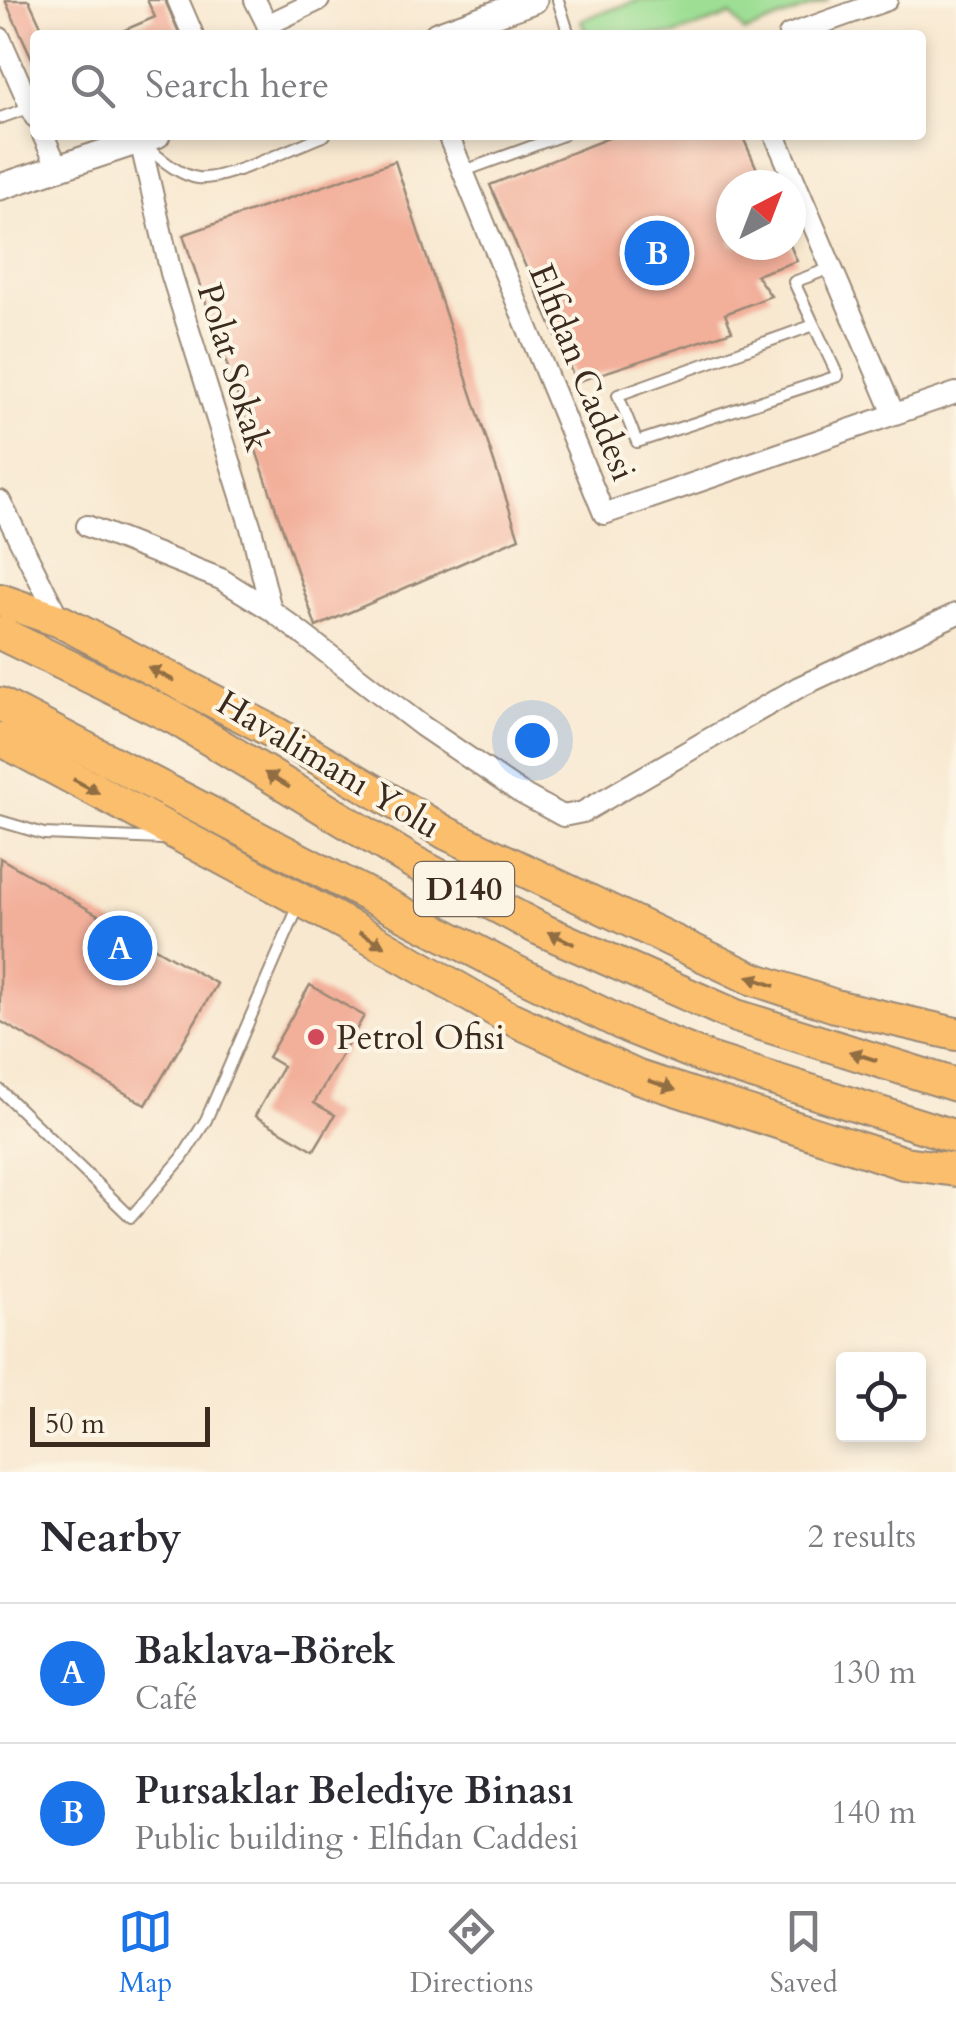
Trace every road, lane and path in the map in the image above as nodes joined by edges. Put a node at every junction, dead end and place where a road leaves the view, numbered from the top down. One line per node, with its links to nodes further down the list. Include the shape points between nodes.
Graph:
1 (178, 0): 7 (street)
2 (255, 0): 8 (street)
3 (319, 0): 8 (street)
4 (558, 0): 10 (lane)
5 (887, 0): 11 (street)
6 (520, 2): 9 (street)
7 (190, 30)
8 (269, 30)
9 (450, 30)
10 (567, 30)
11 (803, 30)
12 (0, 38): 13 (street)
13 (30, 105)
14 (30, 113): 15 (lane)
15 (0, 118)
16 (45, 140): 24 (street)
17 (143, 140): 24 (street)
18 (149, 140): 34 (street, Polat Sokak, via 172,273)
19 (151, 140): 20 (lane, via 185,174 200,178)
20 (311, 140)
21 (450, 140): 25 (street, Elfidan Caddesi)
22 (549, 140): 25 (lane)
23 (777, 140): 27 (street)
24 (59, 170): 26 (street)
25 (463, 172): 30 (street, Elfidan Caddesi, via 604,514)
26 (0, 188)
27 (832, 268): 28 (lane, via 794,282); 30 (street)
28 (814, 325): 28 (lane, via 618,395 638,442 838,376)
29 (956, 393): 30 (street, Elfidan Caddesi)
30 (894, 414)
31 (0, 501): 36 (street)
32 (87, 526): 34 (street, via 221,579)
33 (0, 600): 36 (highway)
34 (272, 610): 35 (street, via 422,726 563,816 583,812 798,687)
35 (956, 614)
36 (60, 621): 43 (highway, one-way to 36, via 835,1006 751,978 446,833 277,734)
37 (0, 632): 44 (highway, Havalimanı Yolu / D140, one-way to 37, via 736,1016 540,929 414,862 176,718)
38 (0, 704): 46 (highway, D140, via 630,1027 709,1059)
39 (0, 740): 41 (highway, one-way to 41)
40 (0, 821): 41 (lane, via 44,834)
41 (186, 840): 42 (highway)
42 (301, 901): 45 (lane, via 206,1120 130,1217); 47 (highway, one-way to 47, via 506,1016 638,1077 904,1162)
43 (950, 1030)
44 (956, 1085)
45 (0, 1090)
46 (956, 1137)
47 (956, 1167)

